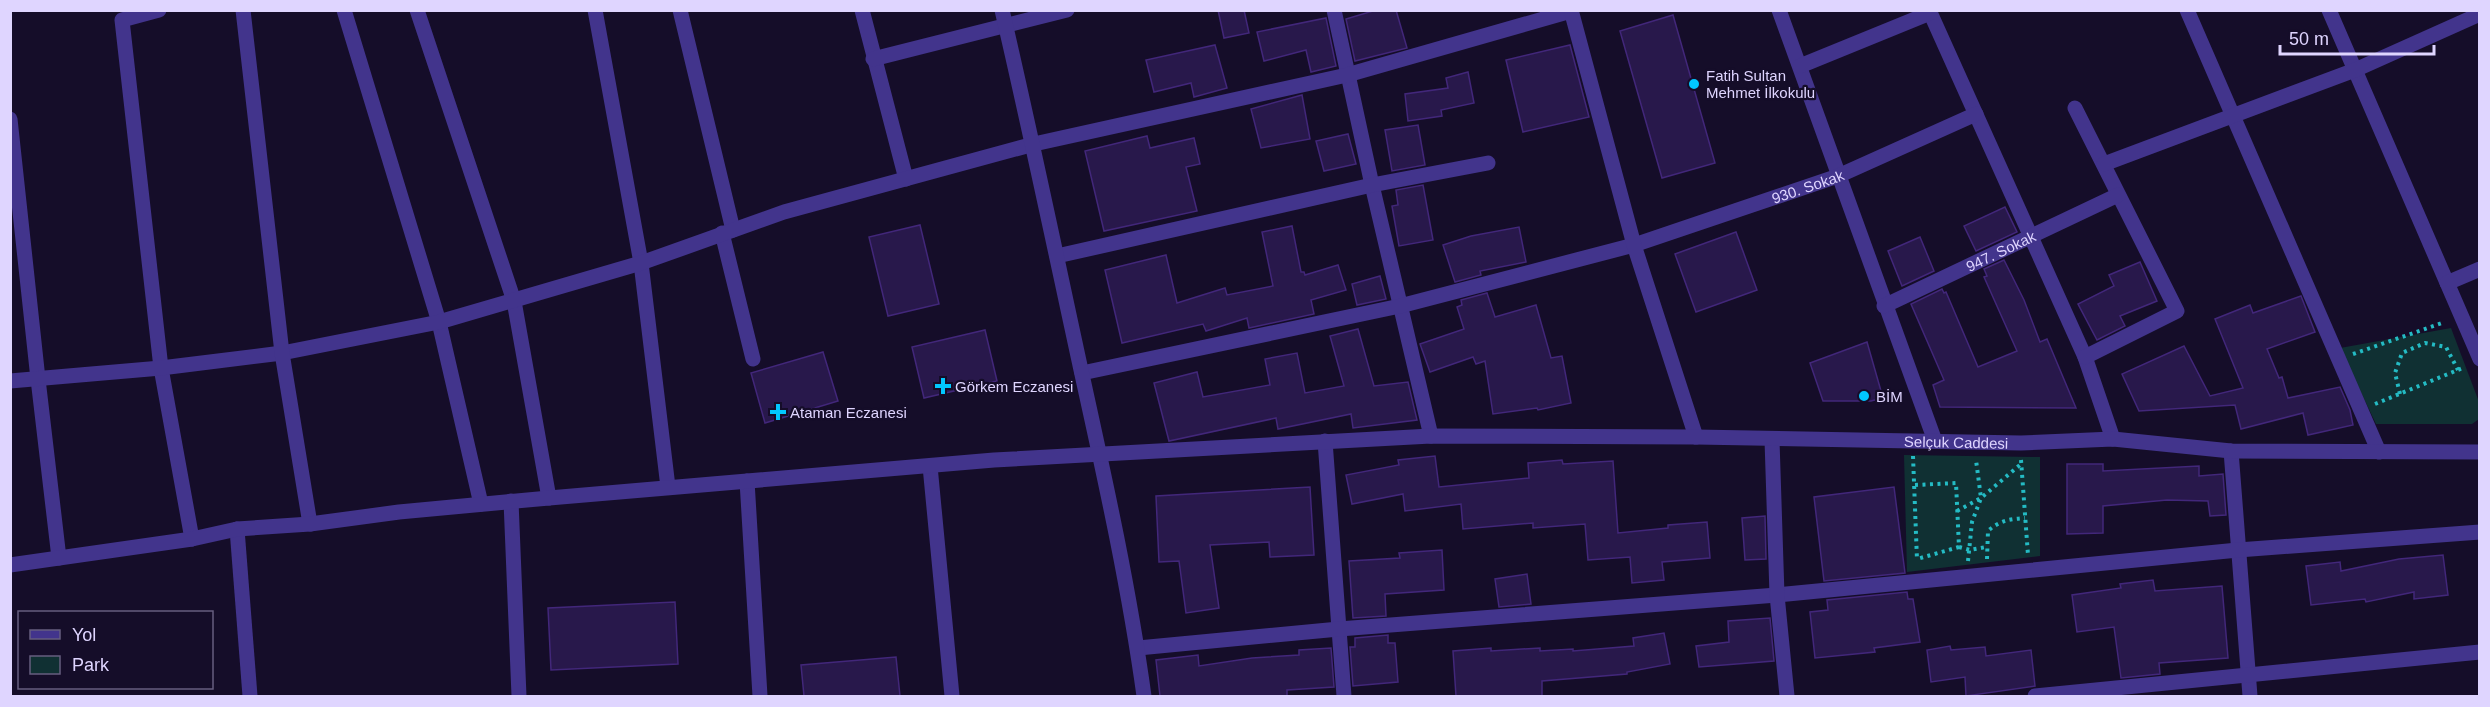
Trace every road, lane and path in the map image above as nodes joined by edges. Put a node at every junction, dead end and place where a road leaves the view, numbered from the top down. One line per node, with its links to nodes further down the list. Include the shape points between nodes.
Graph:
1 (159, 10): 49 (street, via 122,20)
2 (243, 10): 44 (street)
3 (344, 10): 43 (street)
4 (417, 10): 39 (street)
5 (595, 10): 36 (street)
6 (680, 10): 32 (street)
7 (862, 10): 17 (street)
8 (1067, 10): 16 (street)
9 (1334, 10): 20 (street)
10 (1779, 10): 18 (street)
11 (2187, 10): 23 (street)
12 (2329, 10): 19 (street)
13 (1571, 11): 20 (street); 34 (street)
14 (1929, 12): 18 (street); 22 (street)
15 (2479, 14): 19 (street)
16 (1004, 18): 17 (street); 25 (street)
17 (873, 59): 29 (street)
18 (1800, 66): 28 (street)
19 (2355, 70): 23 (street); 38 (street)
20 (1347, 75): 25 (street); 30 (street)
21 (2075, 108): 27 (street)
22 (1976, 114): 28 (street, 930. Sokak); 33 (street)
23 (2232, 116): 27 (street); 47 (street)
24 (10, 119): 52 (street)
25 (1034, 144): 29 (street); 35 (street)
26 (1488, 163): 30 (street)
27 (2104, 164): 31 (street)
28 (1838, 176): 34 (street, 930. Sokak); 41 (street)
29 (906, 179): 32 (street)
30 (1372, 185): 35 (street); 40 (street)
31 (2118, 195): 33 (street, 947. Sokak); 45 (street, via 2177,311)
32 (727, 231): 36 (street); 46 (street)
33 (2031, 237): 41 (street, 947. Sokak); 45 (street)
34 (1634, 246): 40 (street, 930. Sokak); 57 (street)
35 (1057, 256): 51 (street)
36 (641, 263): 39 (street); 73 (street)
37 (2480, 269): 38 (street)
38 (2447, 283): 42 (street)
39 (514, 301): 43 (street); 74 (street)
40 (1400, 306): 51 (street, 930. Sokak); 56 (street)
41 (1884, 306): 62 (street)
42 (2461, 316): 47 (path); 48 (street)
43 (439, 322): 44 (street); 77 (street)
44 (282, 353): 49 (street); 80 (street)
45 (2085, 357): 58 (street)
46 (753, 359)
47 (2338, 360): 55 (street)
48 (2474, 362): 50 (path)
49 (161, 368): 52 (street); 83 (street)
50 (2458, 370): 54 (path); 54 (path, via 2446,347 2425,343 2402,353 2395,373)
51 (1082, 373): 68 (street)
52 (38, 379): 53 (street); 88 (street)
53 (10, 381)
54 (2400, 394): 55 (path)
55 (2361, 410): 66 (street)
56 (1431, 436): 57 (street, Selçuk Caddesi); 60 (street, Selçuk Caddesi)
57 (1696, 437): 59 (street, Selçuk Caddesi)
58 (2114, 439): 64 (street, Selçuk Caddesi); 65 (street, Selçuk Caddesi)
59 (1772, 440): 61 (street, Selçuk Caddesi); 95 (street)
60 (1325, 441): 68 (street, Selçuk Caddesi); 96 (street)
61 (1912, 441): 62 (street, Selçuk Caddesi); 72 (path)
62 (1935, 441): 63 (street, Selçuk Caddesi)
63 (1972, 441): 64 (street, Selçuk Caddesi); 75 (path)
64 (2021, 443): 69 (path)
65 (2231, 451): 66 (street, Selçuk Caddesi); 87 (street)
66 (2379, 452): 67 (street, Selçuk Caddesi)
67 (2480, 452)
68 (1100, 453): 70 (street, Selçuk Caddesi); 97 (street)
69 (2021, 464): 75 (path); 79 (path)
70 (930, 466): 71 (street, Selçuk Caddesi); 103 (street)
71 (747, 481): 73 (street, Selçuk Caddesi); 102 (street)
72 (1915, 484): 78 (path, via 1956,483); 89 (path)
73 (668, 487): 74 (street, Selçuk Caddesi)
74 (549, 498): 76 (street, Selçuk Caddesi)
75 (1981, 498): 78 (path); 86 (path, via 1972,522)
76 (511, 501): 77 (street, Selçuk Caddesi); 101 (street)
77 (481, 504): 80 (street, Selçuk Caddesi)
78 (1957, 511): 84 (path)
79 (2025, 519): 85 (path, via 1995,524 1988,531); 91 (path)
80 (310, 524): 81 (street, Selçuk Caddesi)
81 (237, 529): 83 (street, Selçuk Caddesi); 100 (street)
82 (2480, 532): 87 (street)
83 (192, 539): 88 (street, Selçuk Caddesi)
84 (1959, 547): 86 (path); 89 (path)
85 (1986, 547): 86 (path); 92 (path)
86 (1970, 550): 93 (path)
87 (2238, 550): 91 (street); 99 (street)
88 (59, 558): 90 (street, Selçuk Caddesi)
89 (1917, 559): 94 (path)
90 (10, 565)
91 (2030, 570): 92 (street)
92 (1988, 574): 93 (street)
93 (1965, 577): 94 (street)
94 (1918, 581): 95 (street)
95 (1777, 595): 96 (street); 106 (street)
96 (1339, 629): 97 (street); 105 (street)
97 (1138, 648): 104 (street)
98 (2480, 652): 99 (street)
99 (2247, 676): 107 (street); 108 (street)
100 (250, 696)
101 (519, 696)
102 (760, 696)
103 (952, 696)
104 (1144, 696)
105 (1344, 696)
106 (1787, 696)
107 (2035, 696)
108 (2250, 696)

